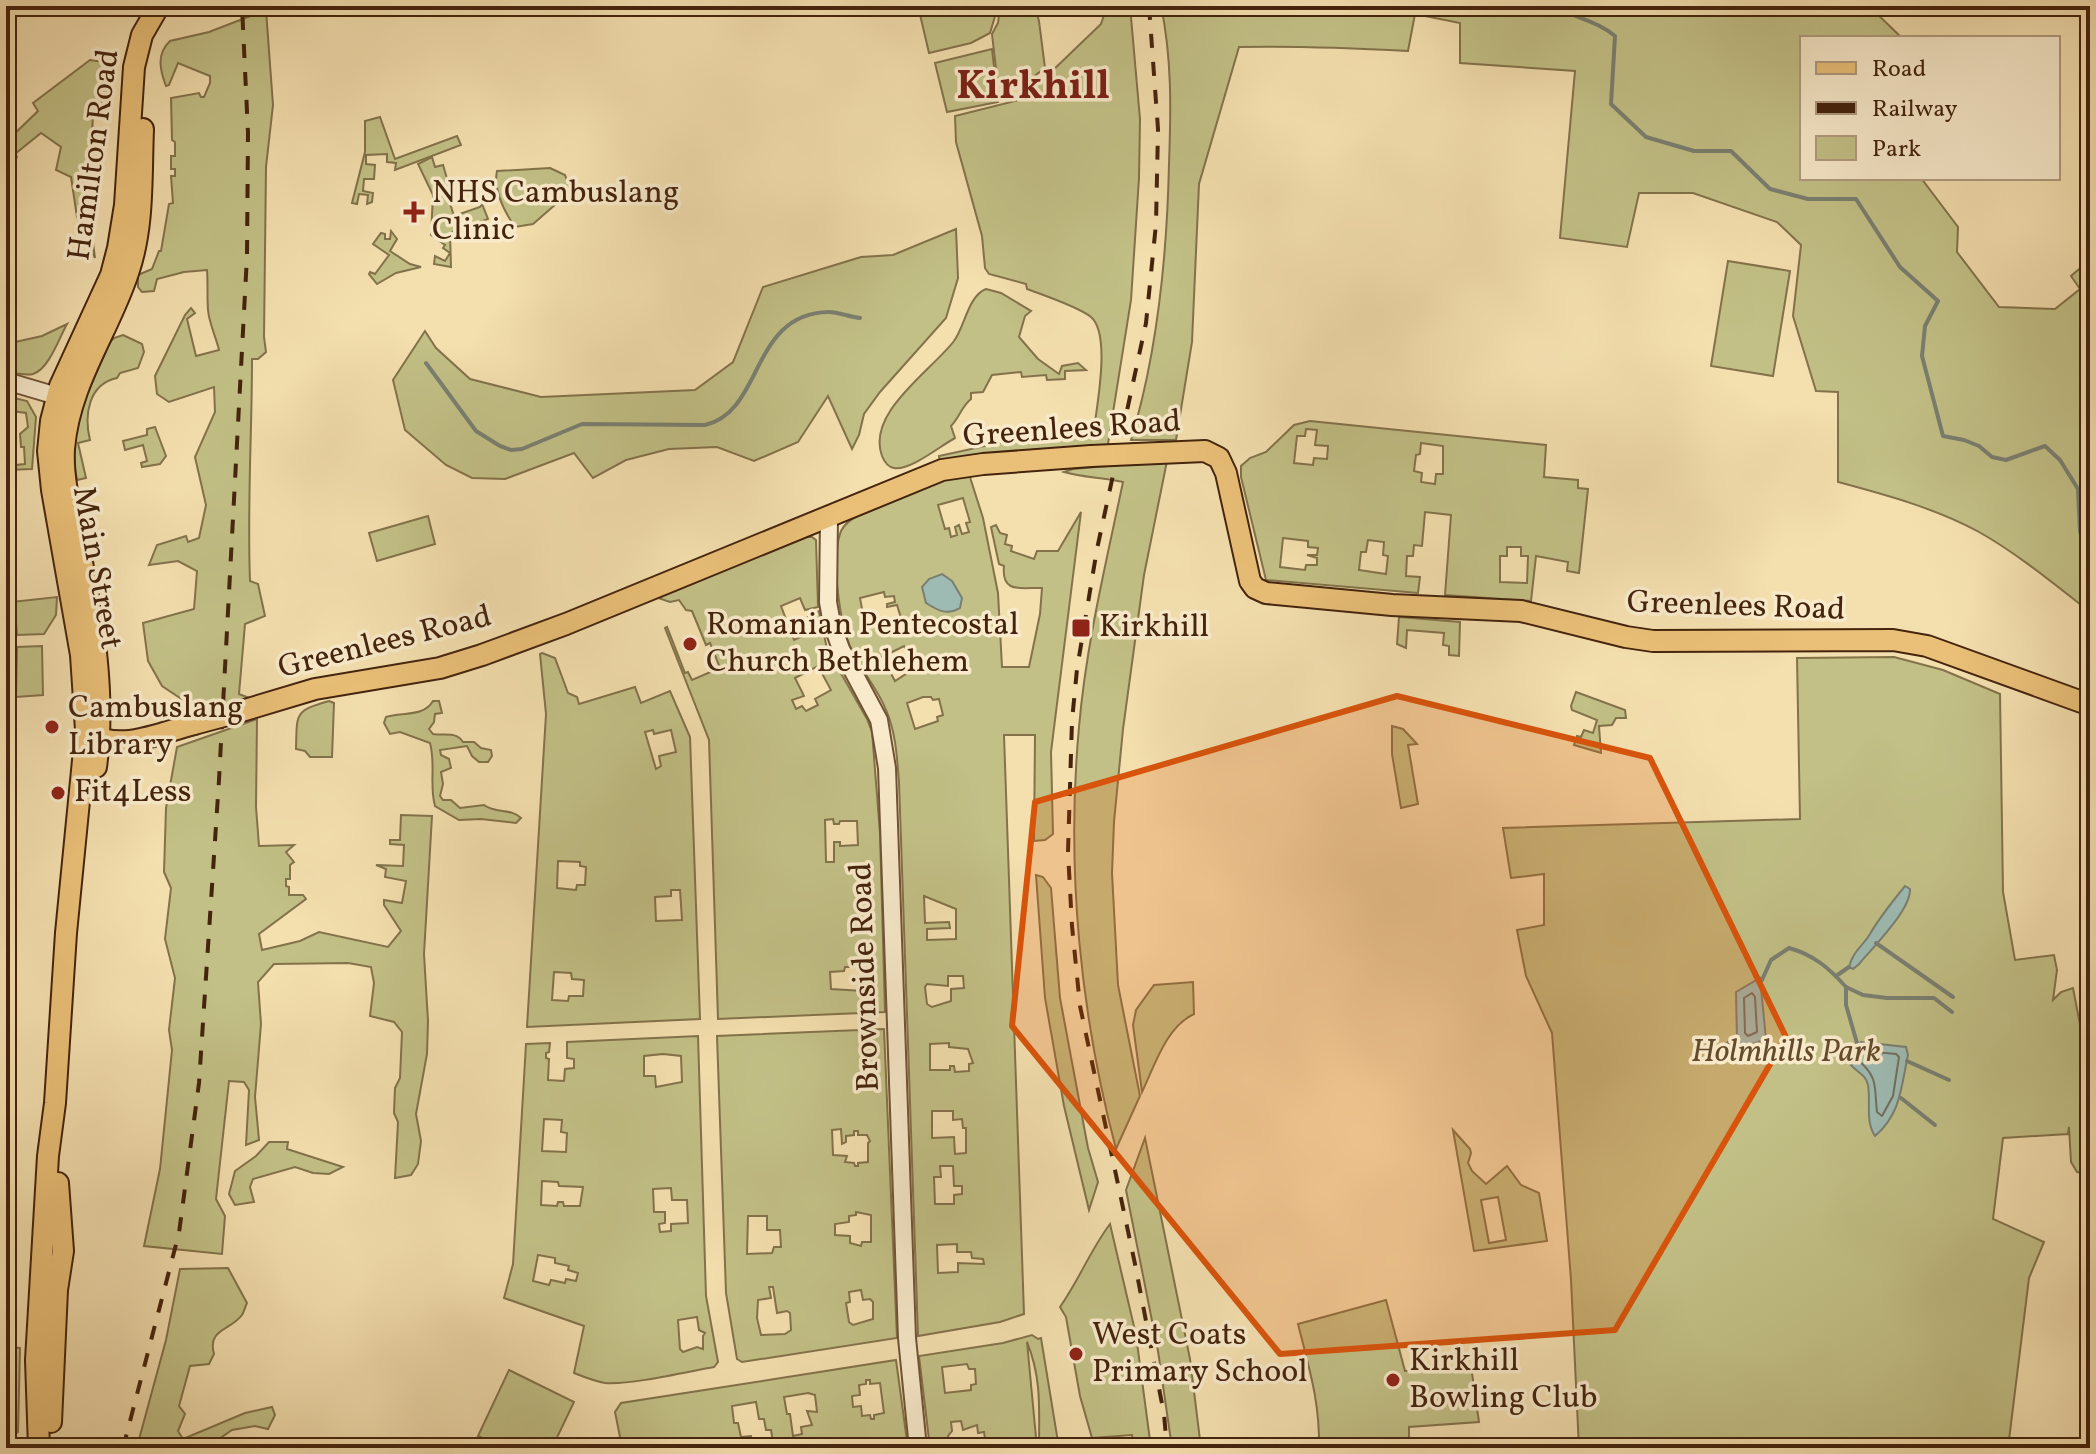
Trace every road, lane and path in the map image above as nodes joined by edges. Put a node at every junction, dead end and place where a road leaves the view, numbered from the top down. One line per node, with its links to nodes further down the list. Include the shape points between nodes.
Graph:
1 (157, 7): 3 (main road, Hamilton Road, via 144,94 133,258 124,286)
2 (6, 381): 3 (street)
3 (64, 399): 6 (main road, Main Street, via 64,461 98,666)
4 (829, 516): 5 (main road, Greenlees Road, bridge, via 942,470 1205,451 1219,458 1226,473 1250,581 1260,592 1521,611 1653,641 1893,640 1927,646); 6 (main road, Greenlees Road, bridge, via 566,624 440,668 315,689 131,740 115,742); 10 (street, Brownside Road, via 832,624 879,720 887,768 906,1325)
5 (2090, 705)
6 (93, 735): 7 (main road, Main Street, via 91,797 75,846 66,933)
7 (55, 1103): 8 (main road, Main Street, via 36,1360); 9 (main road, Main Street, via 63,1251)
8 (39, 1448)
9 (51, 1448)
10 (918, 1448)

